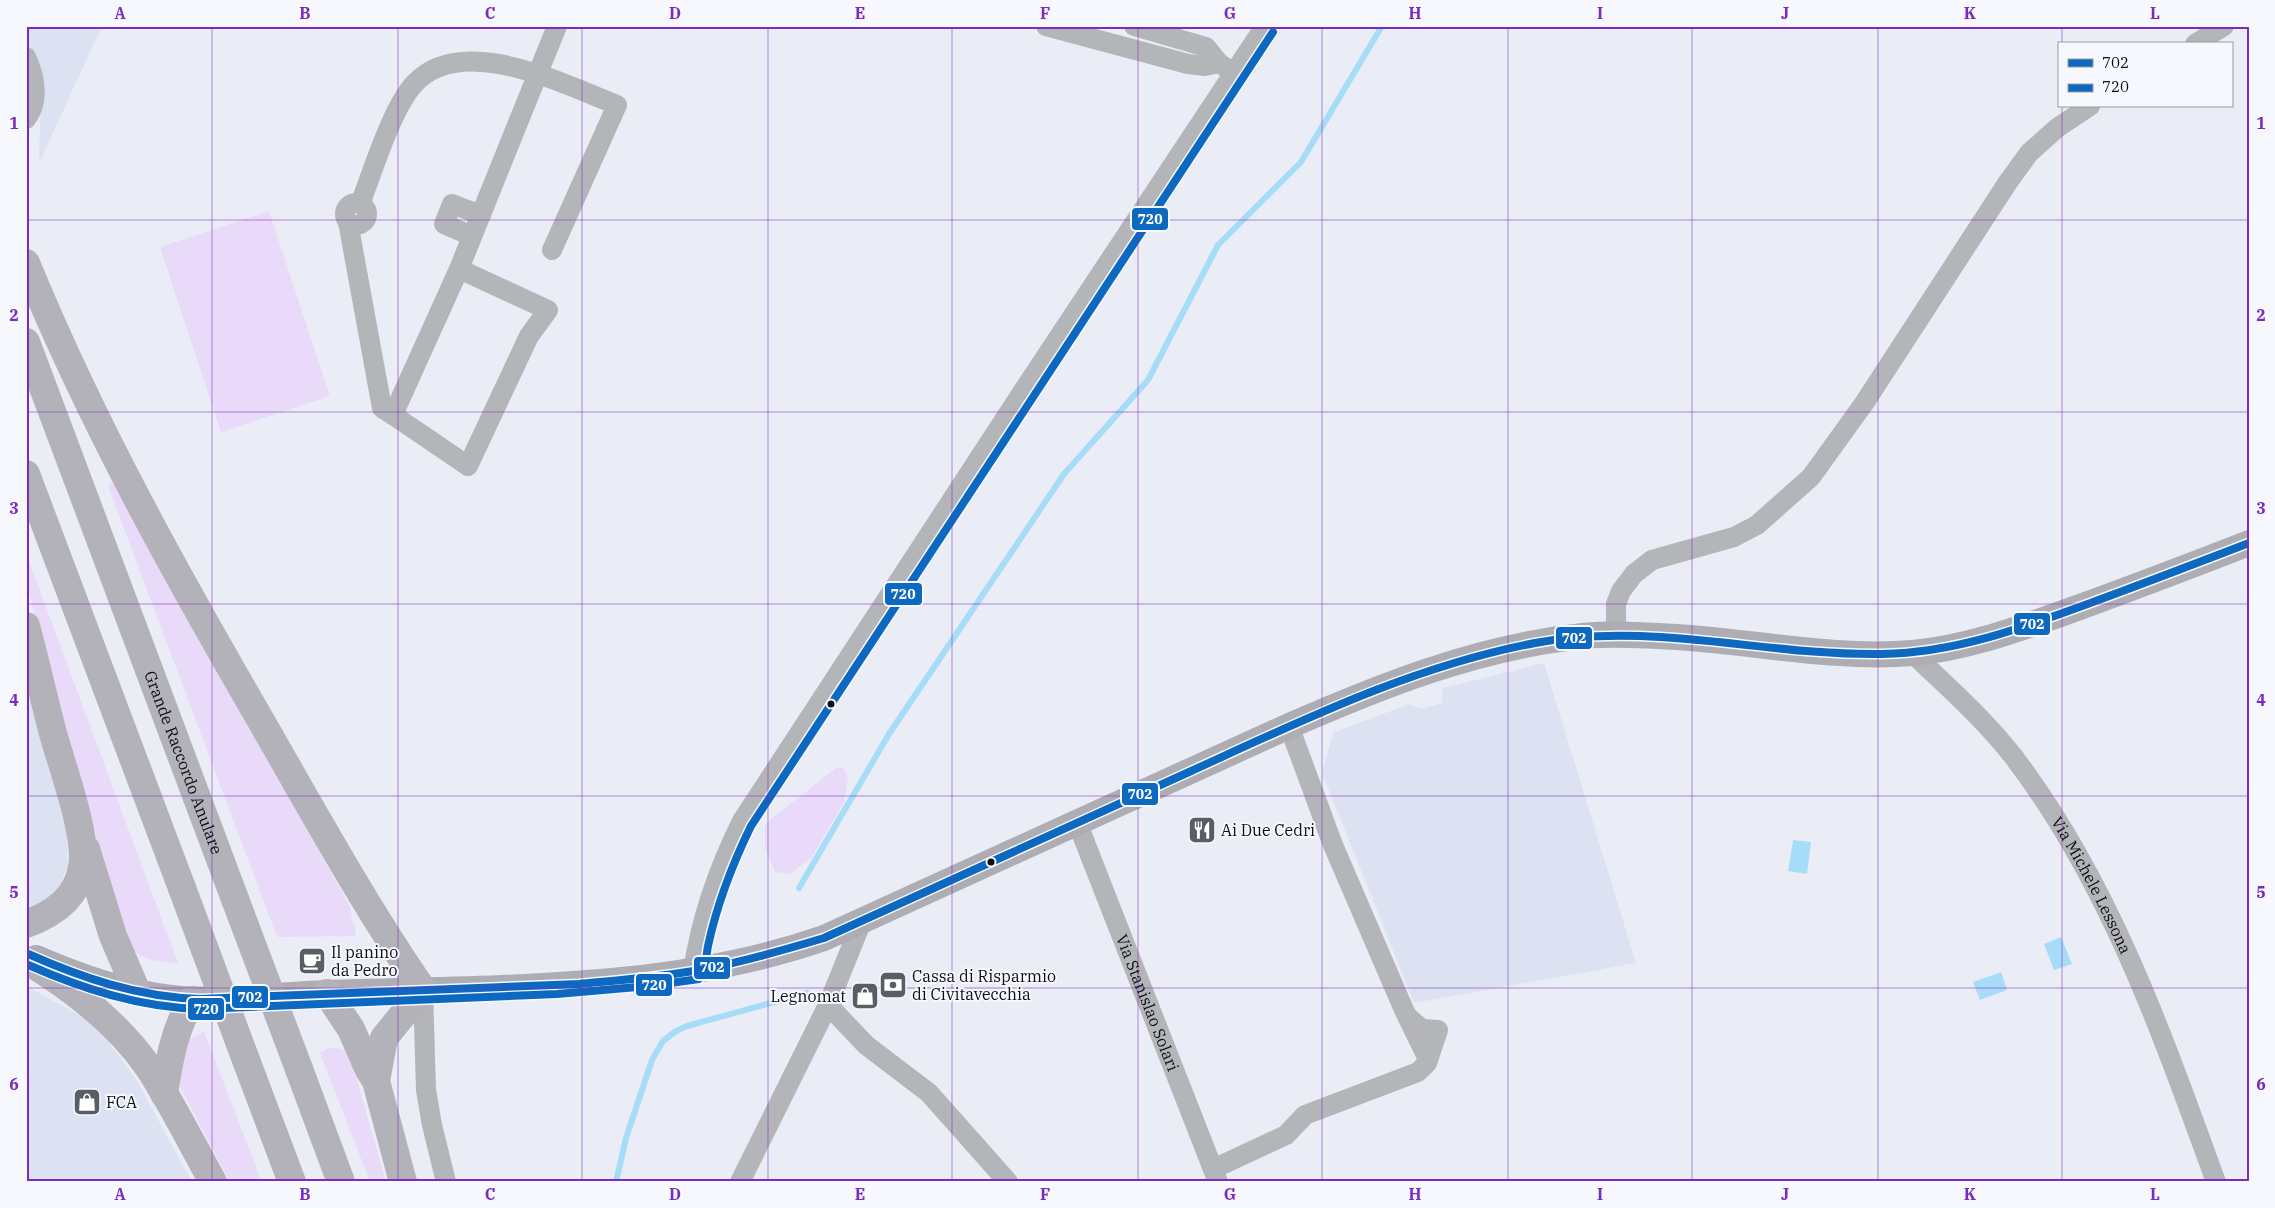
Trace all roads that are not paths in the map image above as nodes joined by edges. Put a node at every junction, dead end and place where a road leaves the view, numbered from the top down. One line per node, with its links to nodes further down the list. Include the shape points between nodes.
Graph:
1 (557, 26): 9 (street)
2 (1046, 26): 8 (street, via 1188,64)
3 (1134, 26): 8 (street, via 1206,47)
4 (1265, 26): 8 (street)
5 (2224, 26): 6 (street)
6 (2197, 42)
7 (26, 57): 11 (street, via 34,86 33,106)
8 (1227, 68): 31 (street, via 1020,396 742,821 715,881 700,930)
9 (538, 74): 12 (street); 14 (street, via 617,105); 18 (street, via 491,62 469,61 429,72 415,83 389,130 360,204 367,212 365,222 358,225 348,222 382,408)
10 (2087, 108): 22 (street, via 2057,128 2029,153 1865,402 1811,477 1757,525 1734,536 1652,560 1634,574 1616,604)
11 (26, 119)
12 (481, 215): 13 (street); 13 (street, via 452,204 444,224)
13 (472, 236): 16 (street)
14 (552, 250)
15 (26, 263): 32 (highway, via 79,383 180,580 381,928)
16 (459, 269): 18 (street); 18 (street, via 548,310 529,336 468,466)
17 (26, 342): 43 (highway, Grande Raccordo Anulare, bridge)
18 (393, 415)
19 (26, 474): 42 (highway, bridge)
20 (2249, 543): 23 (main road, via 2014,631)
21 (26, 626): 25 (highway)
22 (1616, 636): 23 (main road, via 1660,636 1847,652); 24 (main road, via 1576,636 1472,656 1379,688)
23 (1912, 653): 39 (street, Via Michele Lessona, via 1993,733 2028,778 2060,828 2133,963)
24 (1289, 726): 26 (main road); 40 (street, via 1333,844 1407,1016 1422,1029 1438,1030 1425,1067 1418,1072 1305,1114 1286,1135)
25 (78, 821): 28 (highway, via 83,866 76,886 62,905 43,918); 33 (highway, via 112,936)
26 (1077, 822): 27 (main road); 40 (street, Via Stanislao Solari)
27 (862, 921): 31 (main road, via 784,952); 36 (street)
28 (26, 924)
29 (26, 953): 33 (main road, via 79,976)
30 (26, 960): 38 (highway, via 71,990 107,1022 148,1067)
31 (693, 971): 32 (main road, via 602,982)
32 (424, 990): 34 (main road); 37 (highway, via 384,1038); 45 (street, via 426,1090)
33 (138, 992): 35 (main road)
34 (327, 993): 35 (main road); 37 (highway, via 351,1030)
35 (192, 1000): 38 (highway, via 172,1045)
36 (828, 1006): 46 (street); 47 (street, via 866,1045 925,1089)
37 (376, 1081): 44 (highway)
38 (164, 1094): 41 (highway)
39 (2207, 1158): 48 (street); 49 (street, Via Michele Lessona)
40 (1216, 1175)
41 (213, 1182)
42 (292, 1182)
43 (341, 1182)
44 (403, 1182)
45 (446, 1182)
46 (740, 1182)
47 (1008, 1182)
48 (2200, 1182)
49 (2216, 1182)

